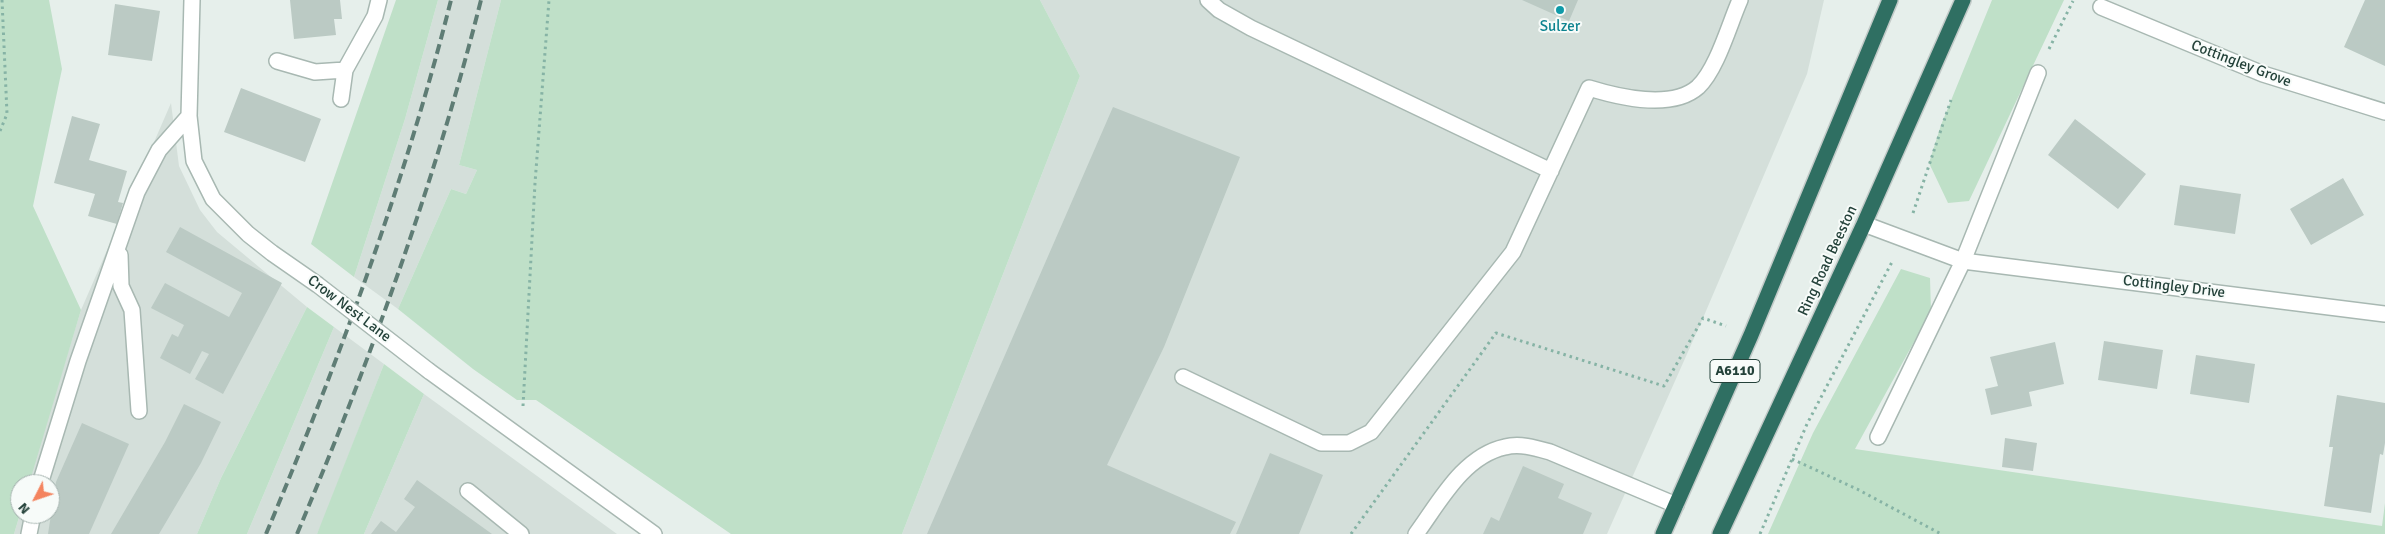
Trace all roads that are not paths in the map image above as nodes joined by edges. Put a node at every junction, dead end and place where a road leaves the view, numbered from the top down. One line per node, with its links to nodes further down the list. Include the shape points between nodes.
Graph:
1 (192, 0): 13 (street, Crow Nest Lane)
2 (379, 0): 9 (street, via 375,16)
3 (1208, 0): 14 (street, via 1251,28)
4 (1740, 0): 14 (street, via 1709,73 1697,88 1677,96 1647,100 1589,88)
5 (1890, 0): 24 (highway, A6110, via 1751,335)
6 (1964, 0): 15 (highway, Ring Road Beeston)
7 (2101, 8): 12 (street, Cottingley Grove, via 2263,74)
8 (277, 61): 9 (street, via 316,72)
9 (345, 70): 11 (street)
10 (2038, 73): 17 (street)
11 (340, 99)
12 (2385, 112)
13 (189, 116): 16 (street, via 160,150 137,192); 26 (street, Crow Nest Lane, bridge, via 194,161 213,199 248,234 429,371)
14 (1551, 171): 19 (street, via 1513,252 1371,432 1349,444 1321,443)
15 (1864, 224): 17 (street, Cottingley Drive); 29 (highway, Ring Road Beeston)
16 (120, 244): 20 (street, via 121,286 132,310); 22 (street, via 78,361)
17 (1964, 261): 18 (street, Cottingley Drive); 21 (street)
18 (2385, 314)
19 (1183, 378)
20 (139, 411)
21 (1878, 438)
22 (43, 474)
23 (468, 491): 25 (street)
24 (1676, 505): 27 (street, via 1550,452 1529,446 1505,447 1462,472); 28 (highway, A6110)
25 (521, 534)
26 (654, 534)
27 (1416, 534)
28 (1663, 534)
29 (1720, 534)

